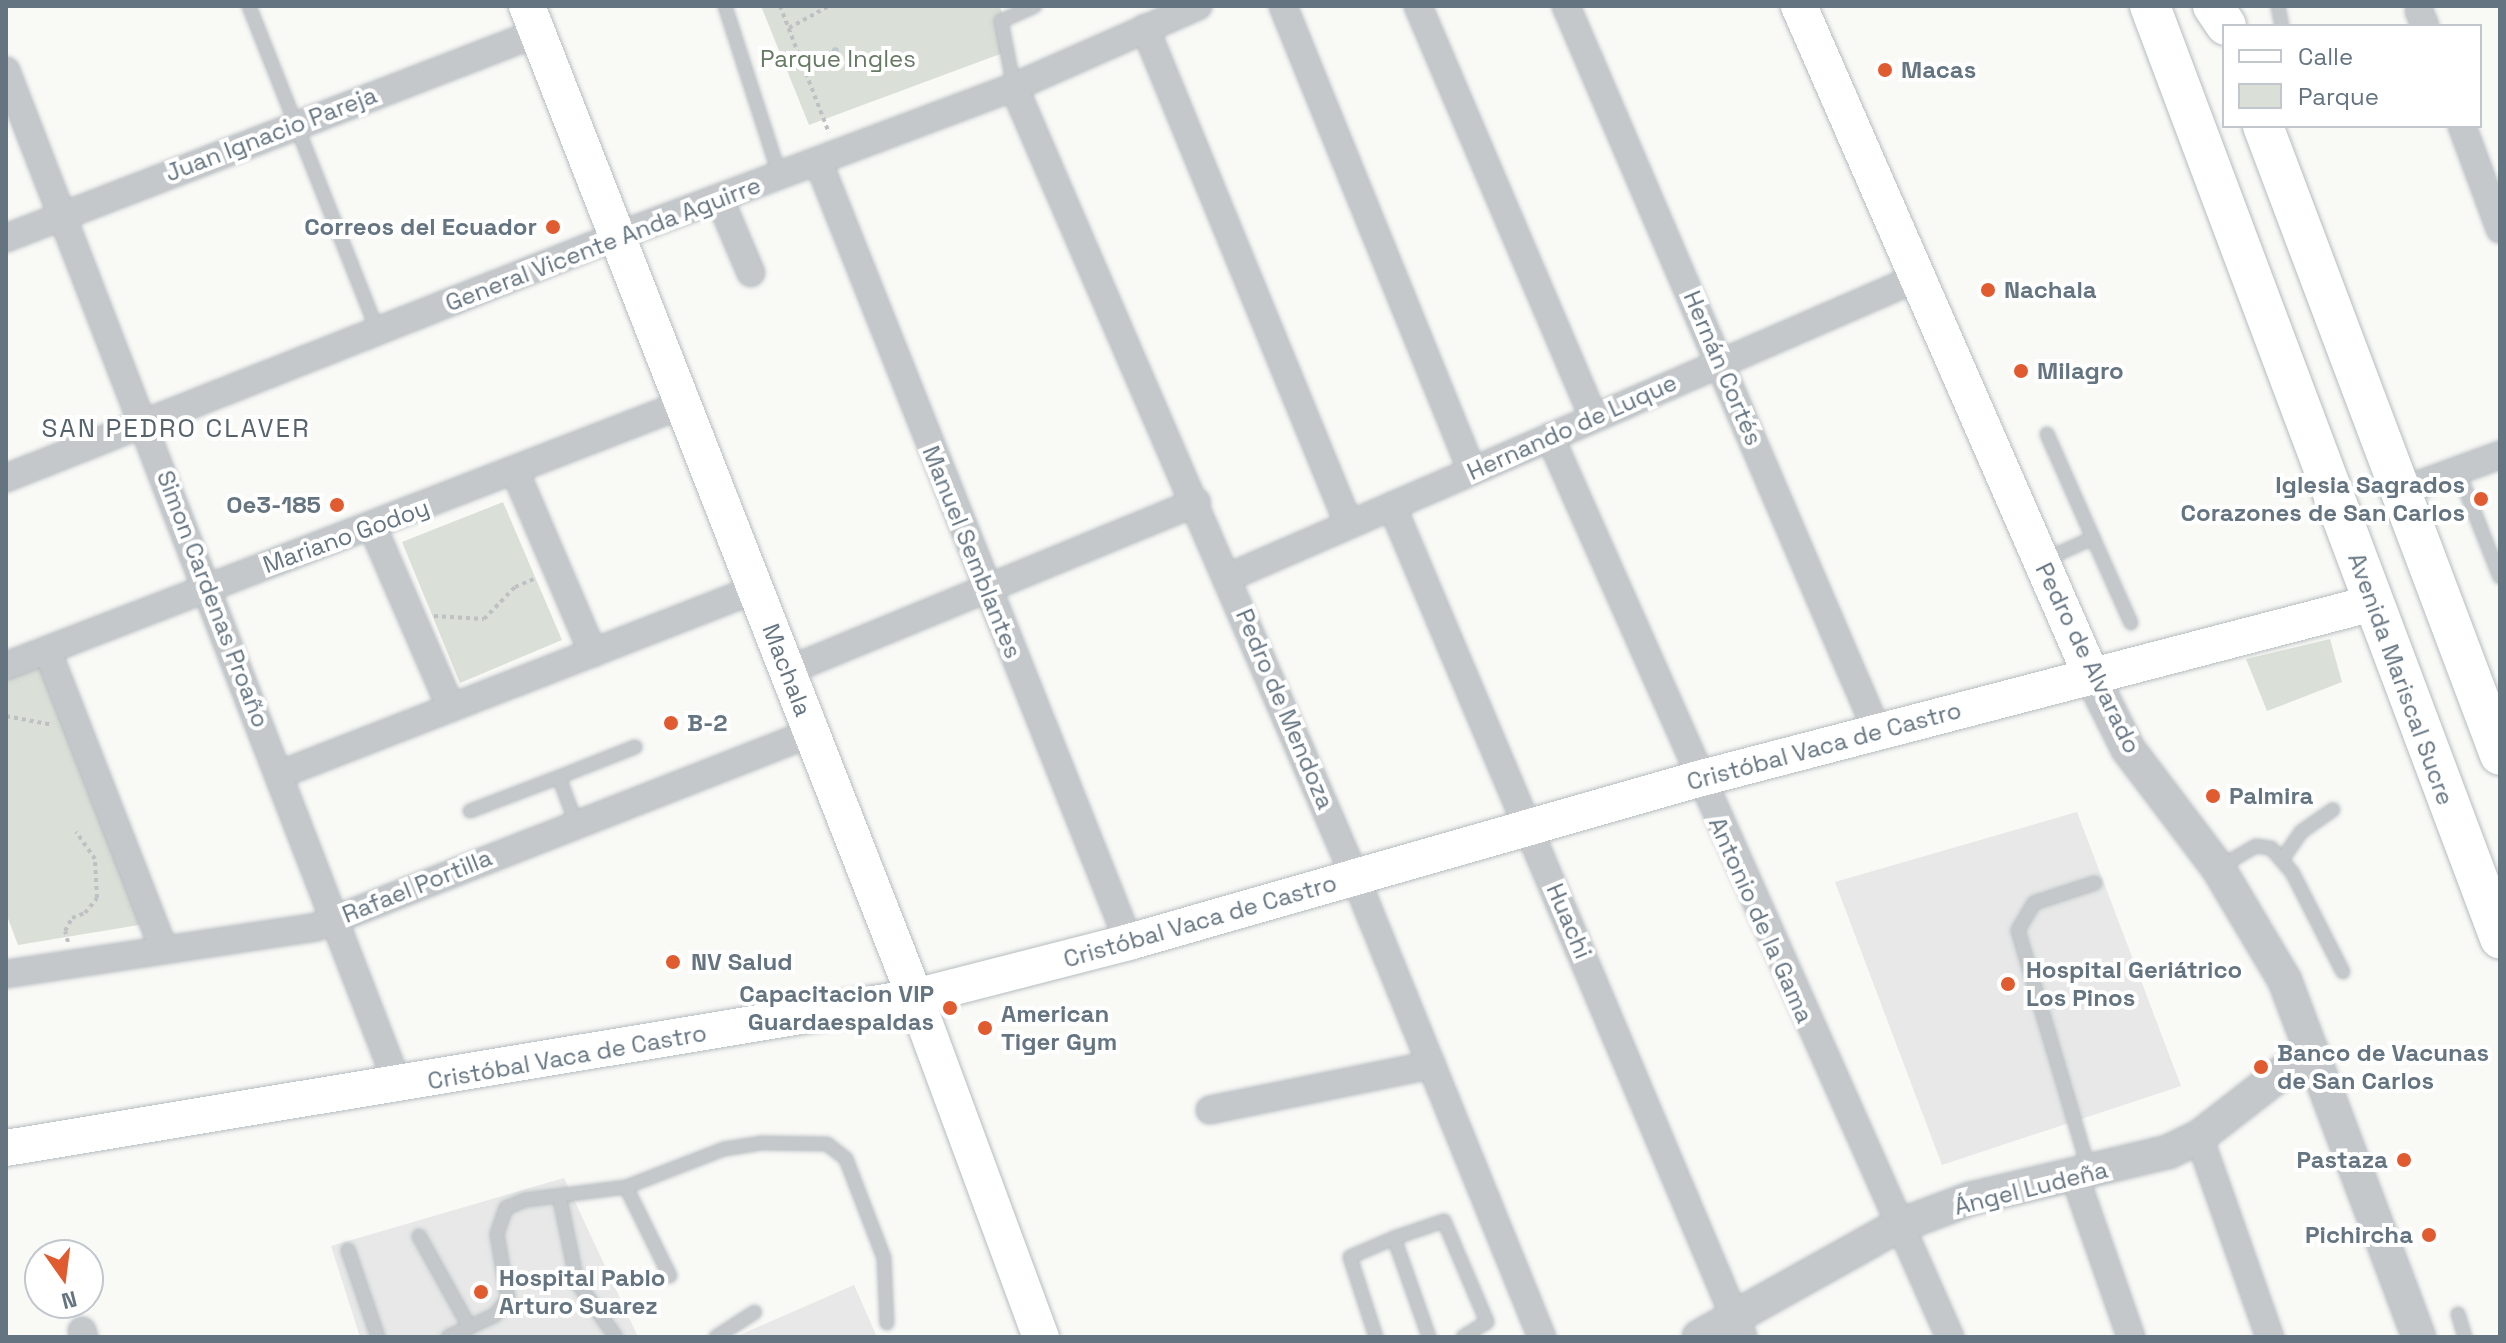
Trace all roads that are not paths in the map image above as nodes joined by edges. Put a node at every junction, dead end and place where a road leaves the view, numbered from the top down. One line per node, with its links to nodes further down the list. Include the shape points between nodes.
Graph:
1 (249, 6): 18 (lane)
2 (725, 6): 22 (lane)
3 (1035, 6): 17 (lane, via 1001,21)
4 (1283, 6): 40 (street)
5 (1418, 6): 34 (street)
6 (1566, 6): 32 (street, Hernán Cortés)
7 (1799, 6): 30 (main road, Pedro de Alvarado)
8 (2150, 6): 15 (main road, Avenida Mariscal Sucre)
9 (2157, 6): 15 (main road, Avenida Mariscal Sucre)
10 (2216, 6): 13 (main road)
11 (1189, 8): 14 (street, General Vicente Anda Aguirre)
12 (532, 20): 18 (street, Juan Ignacio Pareja); 27 (main road, Machala)
13 (2225, 24)
14 (1145, 28): 17 (street, General Vicente Anda Aguirre); 46 (street)
15 (2170, 59): 55 (main road, Avenida Mariscal Sucre)
16 (6, 71): 25 (street, Simon Cardenas Proaño)
17 (1014, 87): 21 (street, General Vicente Anda Aguirre); 44 (street, Pedro de Mendoza)
18 (298, 123): 25 (street, Juan Ignacio Pareja); 31 (lane)
19 (2264, 128): 43 (main road)
20 (2463, 128): 23 (street)
21 (828, 158): 22 (street, General Vicente Anda Aguirre); 53 (street, Manuel Semblantes)
22 (780, 176): 24 (street, General Vicente Anda Aguirre)
23 (2493, 188): 26 (street)
24 (720, 200): 27 (street, General Vicente Anda Aguirre); 29 (street)
25 (63, 216): 28 (street, Juan Ignacio Pareja); 35 (street, Simon Cardenas Proaño)
26 (2500, 229)
27 (620, 235): 31 (street, General Vicente Anda Aguirre); 33 (main road, Machala)
28 (6, 238)
29 (751, 273)
30 (1917, 278): 32 (street, Hernando de Luque); 49 (main road, Pedro de Alvarado)
31 (378, 331): 35 (street, General Vicente Anda Aguirre)
32 (1721, 361): 34 (street, Hernando de Luque); 63 (street, Hernán Cortés)
33 (684, 404): 39 (street, Mariano Godoy); 54 (main road, Machala)
34 (1593, 417): 37 (street, Hernando de Luque)
35 (145, 422): 42 (street, General Vicente Anda Aguirre); 52 (street, Simon Cardenas Proaño)
36 (2047, 434): 48 (lane)
37 (1550, 437): 40 (street, Hernando de Luque); 69 (street, Antonio de la Gama)
38 (2500, 455): 41 (street)
39 (515, 471): 47 (street, Mariano Godoy); 58 (street)
40 (1472, 471): 45 (street, Hernando de Luque)
41 (2458, 471): 43 (street); 51 (lane)
42 (6, 478)
43 (2399, 492): 66 (main road)
44 (1197, 502): 50 (street, Pedro de Mendoza); 53 (street)
45 (1392, 506): 46 (street, Hernando de Luque); 73 (street, Huachi)
46 (1349, 525): 50 (street, Hernando de Luque)
47 (373, 528): 52 (street, Mariano Godoy); 62 (street)
48 (2093, 538): 49 (lane); 56 (lane)
49 (2041, 561): 61 (main road, Pedro de Alvarado)
50 (1229, 577): 76 (street, Pedro de Mendoza)
51 (2500, 577)
52 (209, 587): 57 (street, Mariano Godoy); 67 (street, Simon Cardenas Proaño)
53 (986, 587): 60 (street); 80 (street, Manuel Semblantes)
54 (756, 589): 58 (street); 60 (main road, Machala)
55 (2373, 603): 61 (main road, Cristóbal Vaca de Castro); 79 (main road, Avenida Mariscal Sucre)
56 (2131, 623)
57 (47, 650): 59 (street, Mariano Godoy); 81 (street)
58 (593, 653): 62 (street)
59 (6, 666)
60 (787, 671): 64 (main road, Machala)
61 (2091, 675): 63 (main road, Cristóbal Vaca de Castro); 75 (street, Pedro de Alvarado, via 2128,749)
62 (451, 708): 67 (street)
63 (1877, 731): 69 (main road, Cristóbal Vaca de Castro)
64 (811, 733): 72 (street, Rafael Portilla); 84 (main road, Machala)
65 (635, 747): 68 (lane)
66 (2500, 755)
67 (281, 774): 78 (street, Simon Cardenas Proaño)
68 (559, 777): 71 (lane); 72 (lane)
69 (1698, 779): 73 (main road, Cristóbal Vaca de Castro); 94 (street, Antonio de la Gama)
70 (2333, 810): 74 (lane, via 2301,832)
71 (470, 811)
72 (576, 823): 78 (street, Rafael Portilla)
73 (1530, 827): 76 (main road, Cristóbal Vaca de Castro); 102 (street, Huachi)
74 (2283, 858): 75 (lane, via 2271,848 2256,846); 82 (lane)
75 (2218, 868): 85 (street, Pedro de Alvarado, via 2285,981)
76 (1355, 877): 80 (main road, Cristóbal Vaca de Castro); 86 (street, Pedro de Mendoza)
77 (2095, 883): 91 (lane, via 2034,903 2018,930)
78 (337, 918): 81 (street, Rafael Portilla, via 316,927); 87 (street, Simon Cardenas Proaño)
79 (2500, 938)
80 (1129, 942): 84 (main road, Cristóbal Vaca de Castro)
81 (164, 950): 83 (street, Rafael Portilla)
82 (2343, 972)
83 (6, 974)
84 (915, 997): 87 (main road, Cristóbal Vaca de Castro); 108 (main road, Machala)
85 (2311, 1050): 89 (street, Ángel Ludeña); 117 (street, Pedro de Alvarado)
86 (1431, 1065): 88 (street); 112 (street, Pedro de Mendoza)
87 (398, 1085): 90 (main road, Cristóbal Vaca de Castro)
88 (1210, 1110)
89 (2199, 1137): 91 (street, Ángel Ludeña, via 2168,1152); 116 (street)
90 (6, 1148)
91 (2082, 1175): 94 (street, Ángel Ludeña, via 1970,1199); 115 (street)
92 (626, 1187): 93 (lane); 98 (lane); 101 (lane, via 724,1149 760,1143 827,1144 846,1159 879,1241)
93 (560, 1199): 103 (lane, via 525,1200 500,1216 497,1234 508,1299 495,1315); 106 (lane, via 577,1282)
94 (1898, 1226): 102 (street, Ángel Ludeña); 114 (street, Antonio de la Gama)
95 (419, 1236): 103 (lane)
96 (1394, 1238): 109 (lane, via 1350,1257); 110 (lane); 111 (lane, via 1444,1221 1487,1322)
97 (348, 1250): 104 (lane)
98 (670, 1276)
99 (755, 1312): 107 (lane)
100 (2458, 1314): 118 (lane)
101 (887, 1323)
102 (1738, 1327): 113 (street, Ángel Ludeña)
103 (470, 1328): 105 (lane)
104 (378, 1337)
105 (448, 1337)
106 (616, 1337)
107 (716, 1337)
108 (1041, 1337)
109 (1376, 1337)
110 (1429, 1337)
111 (1463, 1337)
112 (1542, 1337)
113 (1699, 1337)
114 (1950, 1337)
115 (2131, 1337)
116 (2270, 1337)
117 (2419, 1337)
118 (2465, 1337)

